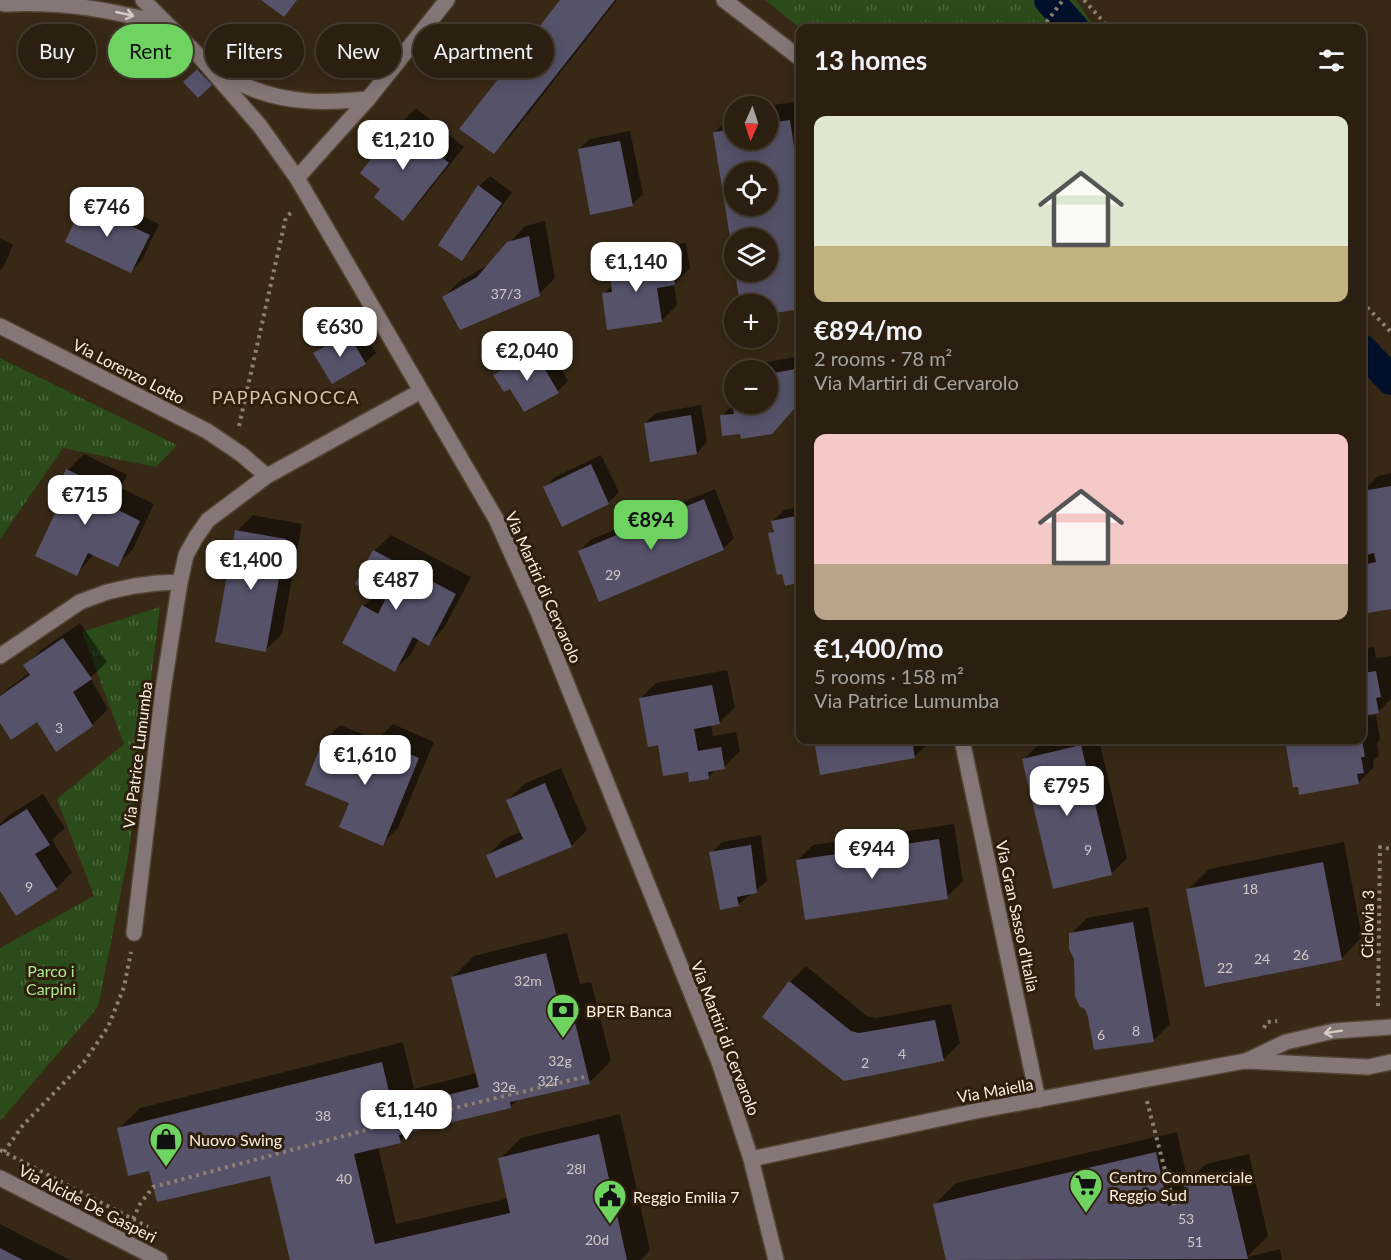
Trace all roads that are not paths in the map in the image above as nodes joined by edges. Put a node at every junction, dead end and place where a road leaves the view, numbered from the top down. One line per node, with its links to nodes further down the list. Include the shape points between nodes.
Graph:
1 (143, 0): 5 (street, Via Martiri di Cervarolo)
2 (447, 0): 9 (street)
3 (724, 0): 7 (street)
4 (4, 3): 5 (street, one-way to 5, via 79,6)
5 (166, 24)
6 (193, 50): 8 (street, Via Martiri di Cervarolo)
7 (796, 55)
8 (201, 58): 9 (street, via 247,87 286,98 322,103); 10 (street, Via Martiri di Cervarolo, via 260,126)
9 (368, 99): 10 (street)
10 (297, 178): 12 (street, Via Martiri di Cervarolo)
11 (0, 326): 13 (street, Via Lorenzo Lotto, via 207,431)
12 (420, 391): 13 (street, Via Patrice Lumumba); 22 (street, Via Martiri di Cervarolo, via 496,519 538,612 719,1062)
13 (267, 476): 14 (street, Via Patrice Lumumba, via 208,520 186,555)
14 (180, 582): 15 (street, via 134,586 80,602); 17 (street, Via Patrice Lumumba)
15 (0, 656)
16 (963, 744): 21 (street, Via Gran Sasso d'Italia)
17 (134, 933)
18 (1391, 1027): 19 (street, Via Maiella, one-way to 19, via 1334,1031 1286,1042)
19 (1245, 1061): 20 (street, Via Maiella, via 1368,1068); 21 (street, Via Maiella)
20 (1391, 1062)
21 (1038, 1101): 22 (street, Via Maiella)
22 (751, 1159): 25 (street, Via Martiri di Cervarolo)
23 (0, 1178): 24 (street, Via Alcide De Gasperi)
24 (160, 1260)
25 (777, 1260)

